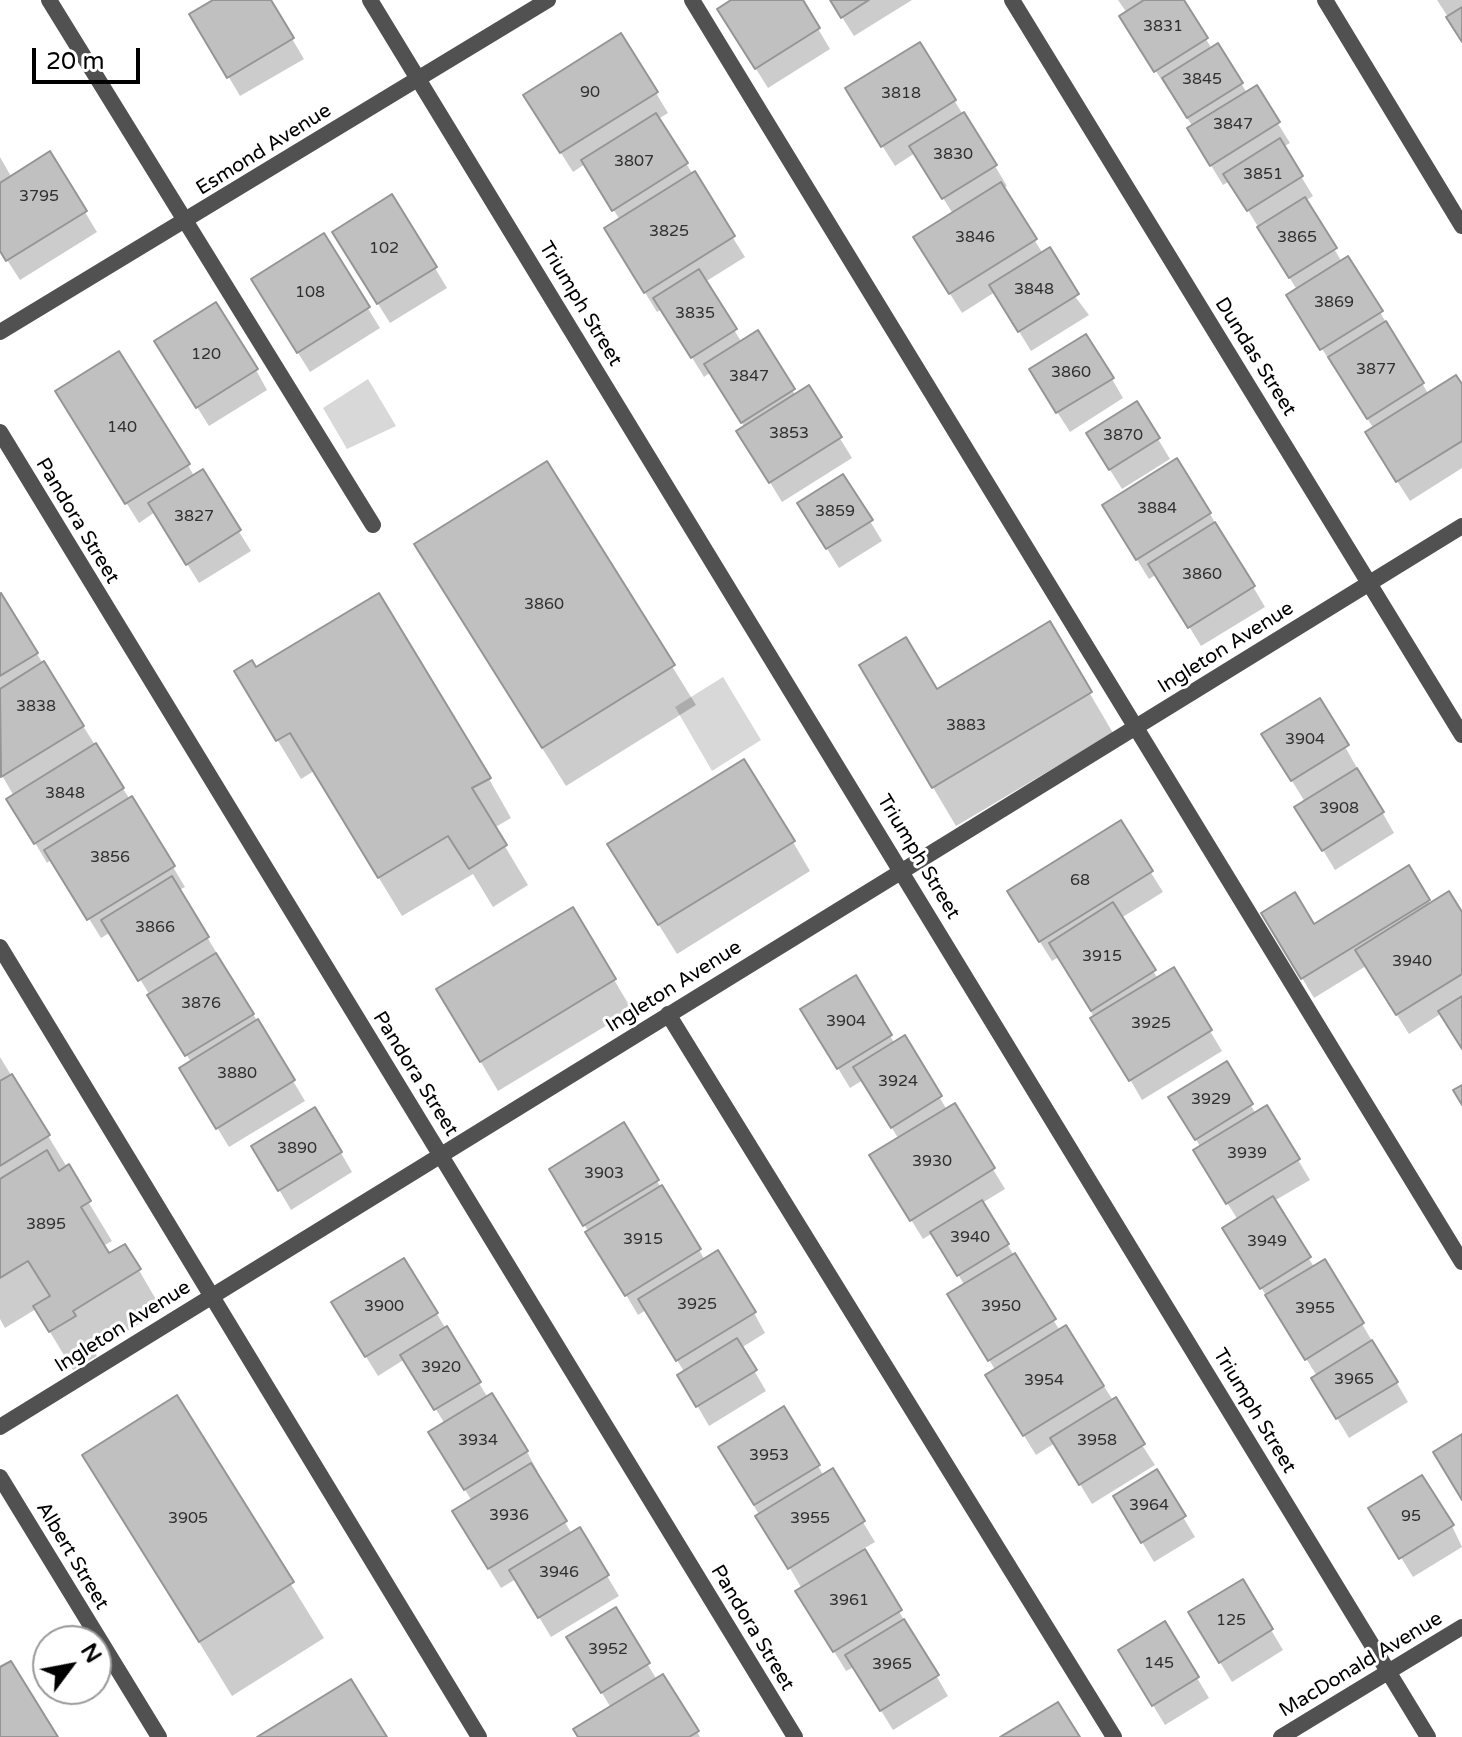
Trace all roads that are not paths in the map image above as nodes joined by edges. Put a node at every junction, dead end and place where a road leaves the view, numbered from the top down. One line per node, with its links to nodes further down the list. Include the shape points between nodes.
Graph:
1 (49, 0): 8 (street)
2 (370, 0): 7 (street, Triumph Street)
3 (548, 0): 7 (street, Esmond Avenue)
4 (692, 0): 15 (street)
5 (1012, 0): 14 (street, Dundas Street)
6 (1325, 0): 9 (street)
7 (418, 79): 8 (street, Esmond Avenue); 17 (street, Triumph Street)
8 (184, 222): 10 (street, Esmond Avenue); 12 (street)
9 (1462, 226)
10 (0, 332)
11 (0, 432): 20 (street, Pandora Street)
12 (373, 525)
13 (1462, 526): 14 (street, Ingleton Avenue)
14 (1370, 582): 15 (street, Ingleton Avenue); 16 (street, Dundas Street)
15 (1134, 728): 17 (street, Ingleton Avenue); 21 (street)
16 (1462, 735)
17 (902, 871): 19 (street, Ingleton Avenue); 26 (street, Triumph Street)
18 (0, 947): 22 (street)
19 (668, 1014): 20 (street, Ingleton Avenue); 30 (street)
20 (441, 1155): 22 (street, Ingleton Avenue); 29 (street, Pandora Street)
21 (1462, 1262)
22 (213, 1295): 23 (street, Ingleton Avenue); 28 (street)
23 (0, 1427)
24 (0, 1477): 27 (street, Albert Street)
25 (1462, 1627): 26 (street, MacDonald Avenue)
26 (1389, 1672): 31 (street, MacDonald Avenue); 32 (street, Triumph Street)
27 (159, 1737)
28 (479, 1737)
29 (795, 1737)
30 (1114, 1737)
31 (1281, 1737)
32 (1428, 1737)

